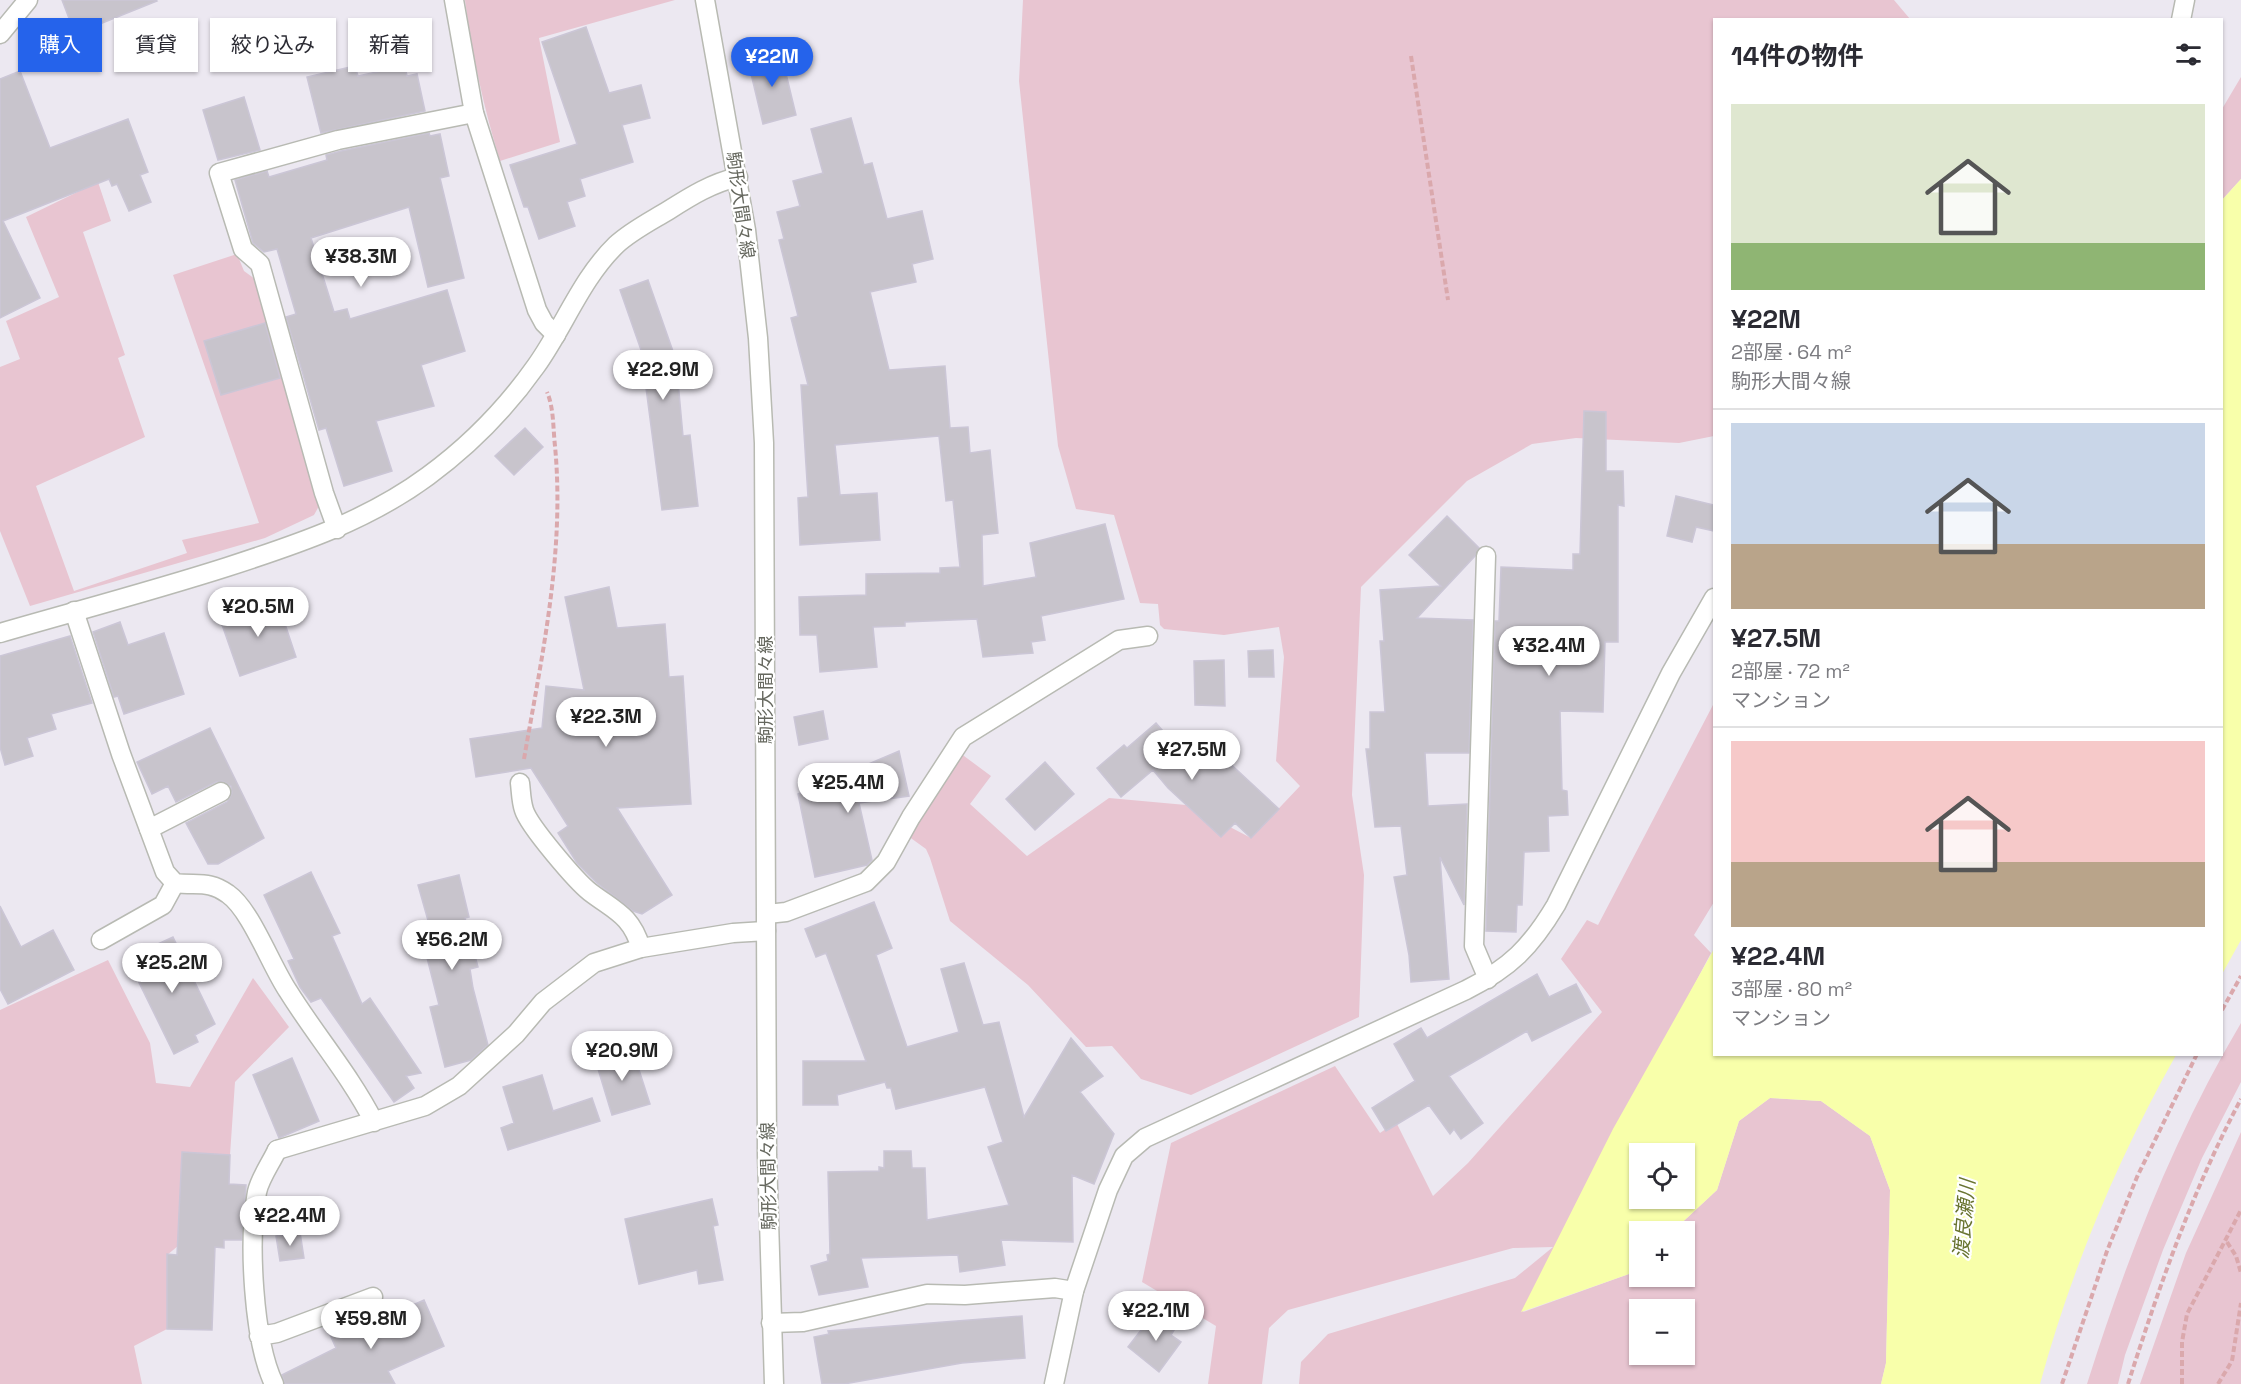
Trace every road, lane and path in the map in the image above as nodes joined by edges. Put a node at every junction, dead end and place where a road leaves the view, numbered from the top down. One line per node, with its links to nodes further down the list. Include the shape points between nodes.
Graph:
1 (28, 0): 6 (street)
2 (454, 0): 8 (street)
3 (705, 0): 9 (street, 駒形大間々線)
4 (2185, 0): 5 (street)
5 (2181, 18)
6 (0, 34)
7 (1411, 56): 10 (path)
8 (474, 113): 11 (street, via 537,310); 13 (street, via 338,140 219,173 243,249 260,264)
9 (738, 177): 11 (street, via 695,194 628,235 589,279); 23 (street, 駒形大間々線, via 758,338 764,443)
10 (1448, 300)
11 (556, 334): 12 (street)
12 (536, 366): 13 (street, via 488,424 457,453 401,496); 19 (path, via 549,396 551,413 557,474 555,559 544,656)
13 (337, 529): 16 (street, via 188,579)
14 (1486, 556): 27 (street, via 1474,946)
15 (1713, 600): 27 (street, via 1671,673 1547,919 1520,955)
16 (74, 611): 17 (street); 21 (street, via 120,754)
17 (0, 633)
18 (1148, 636): 23 (street, via 1119,640 963,737 886,862 866,882)
19 (520, 783): 25 (street, via 524,812 542,837 589,891 632,924)
20 (221, 792): 21 (street)
21 (149, 829): 22 (street, via 165,872)
22 (175, 883): 24 (street, via 163,905); 31 (street, via 207,883 230,895 241,907 287,991 354,1083)
23 (767, 923): 25 (street, via 733,933); 38 (street, 駒形大間々線)
24 (101, 940)
25 (641, 948): 31 (street, via 604,959 574,977 543,1002 484,1065 443,1097)
26 (2241, 976): 28 (path)
27 (1488, 979): 35 (street, via 1145,1138 1124,1156 1108,1190)
28 (2223, 1008)
29 (2196, 1056): 43 (path, via 2107,1251)
30 (2241, 1099): 44 (path, via 2214,1149)
31 (374, 1122): 39 (street, via 277,1150 257,1190 255,1290)
32 (2241, 1210): 33 (path)
33 (2226, 1241): 34 (path); 45 (path, via 2187,1314)
34 (2241, 1273)
35 (1074, 1291): 38 (street, via 1054,1288 935,1294 802,1322); 42 (street)
36 (373, 1297): 39 (street)
37 (2241, 1304): 46 (path, via 2232,1361)
38 (771, 1323): 41 (street, 駒形大間々線)
39 (259, 1336): 40 (street)
40 (274, 1384)
41 (774, 1384)
42 (1054, 1384)
43 (2062, 1384)
44 (2128, 1384)
45 (2182, 1384)
46 (2218, 1384)

